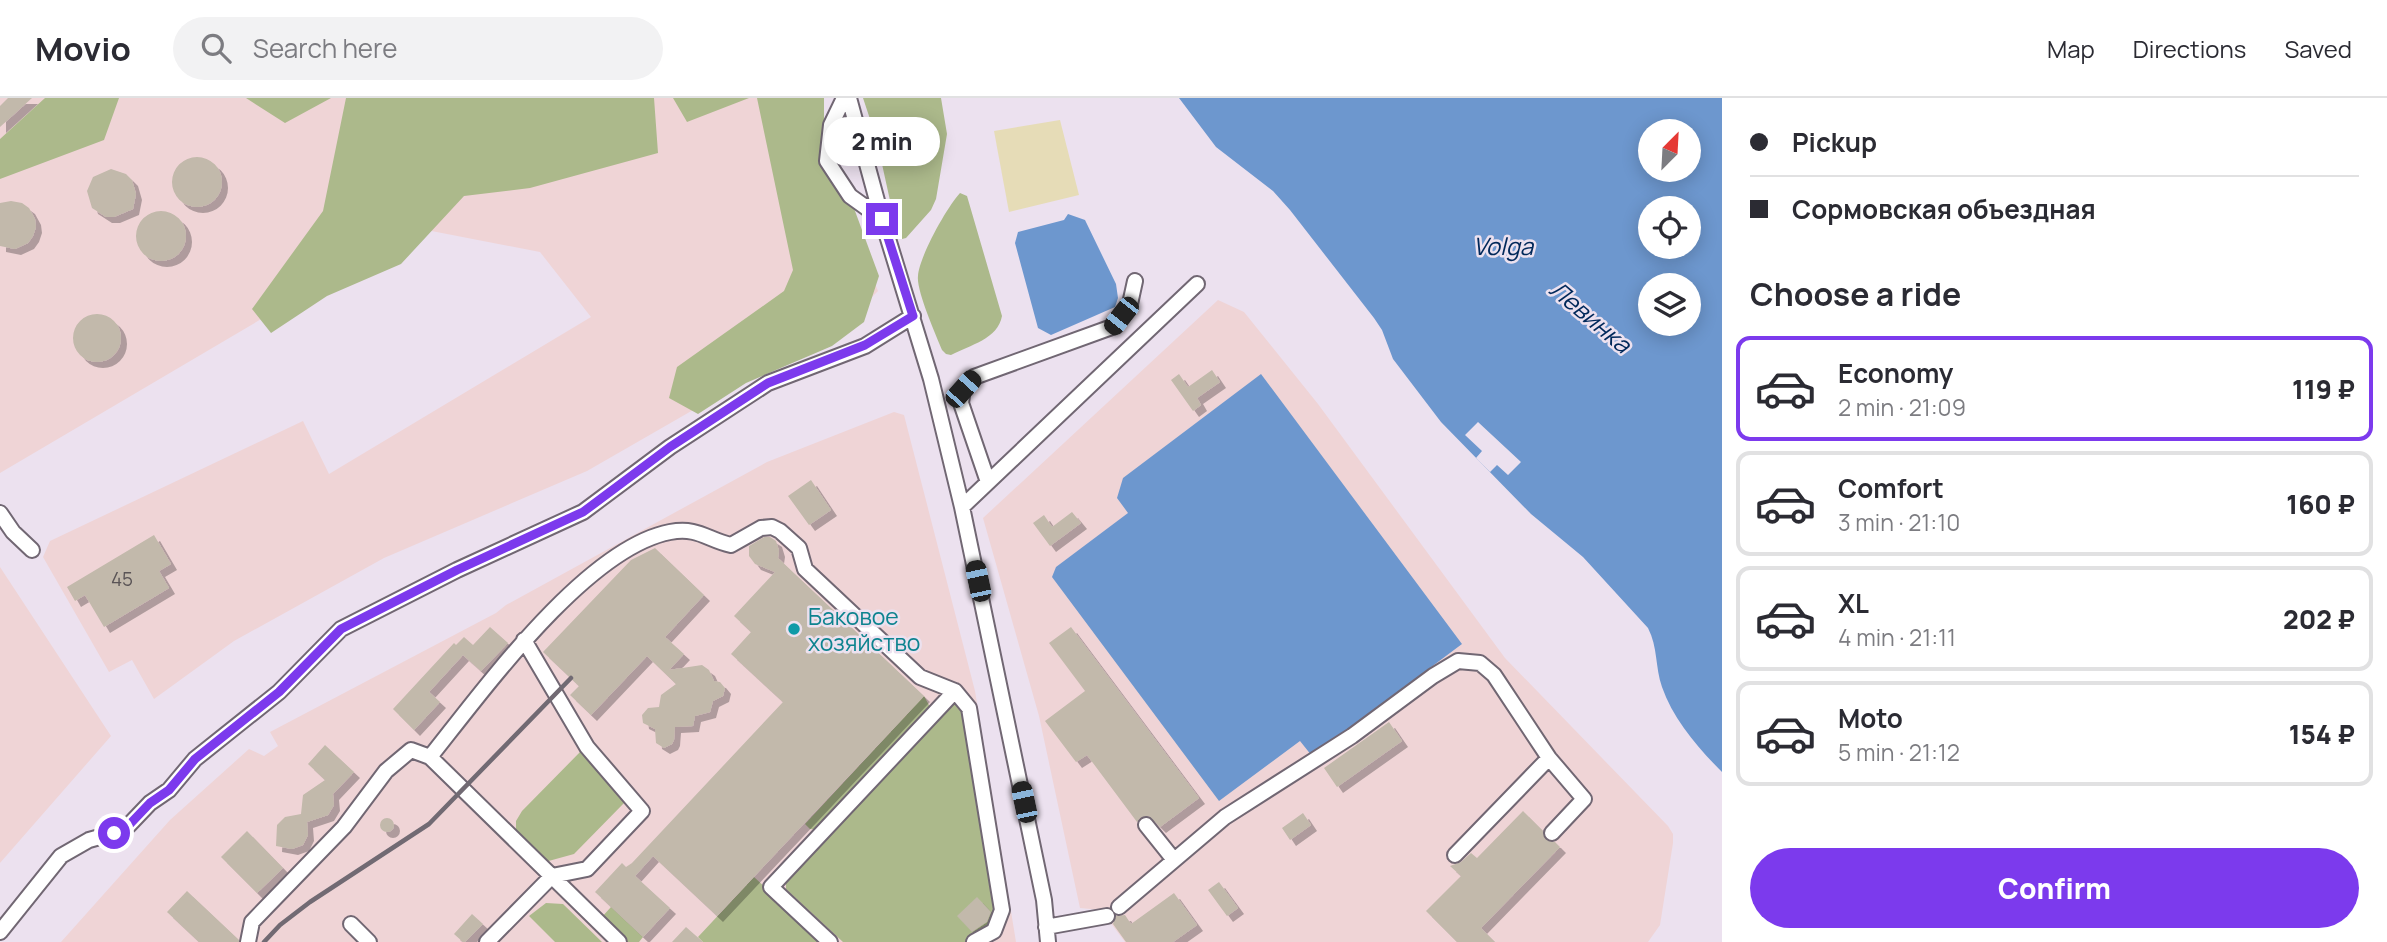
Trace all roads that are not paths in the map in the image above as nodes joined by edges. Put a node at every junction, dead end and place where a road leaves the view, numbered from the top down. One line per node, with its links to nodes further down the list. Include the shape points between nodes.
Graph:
1 (846, 98): 2 (street); 2 (street, via 831,125 827,160 850,196)
2 (882, 219): 5 (street)
3 (1135, 281): 6 (street, via 1130,304 1112,327 974,377 963,389 961,403)
4 (1197, 284): 6 (street)
5 (913, 316): 7 (street); 21 (street, via 865,345 768,383 670,447 583,512 341,629 279,692 195,759 169,790 129,825 61,856)
6 (988, 482): 7 (street)
7 (962, 507): 20 (street, via 1031,834)
8 (0, 513): 9 (street)
9 (32, 550)
10 (524, 640): 11 (street, via 584,583 624,551 649,538 697,531 731,545 761,528 772,527 799,548 805,569 920,677); 12 (street); 18 (street, via 587,747 642,811 587,869)
11 (955, 691): 26 (street, via 771,887); 27 (street, via 969,708 1002,909 994,930)
12 (430, 757): 18 (street); 22 (street, via 411,750 386,771 344,827 252,922)
13 (1549, 758): 15 (street, via 1584,799); 16 (street); 17 (street, via 1494,675 1480,663 1458,661 1225,817)
14 (1146, 825): 17 (street)
15 (1552, 833)
16 (1455, 855)
17 (1174, 860): 20 (street, via 1113,912)
18 (552, 876): 24 (street); 25 (street)
19 (351, 924): 23 (street)
20 (1046, 927): 28 (street)
21 (0, 932)
22 (248, 942)
23 (369, 942)
24 (487, 942)
25 (619, 942)
26 (830, 942)
27 (974, 942)
28 (1048, 942)

